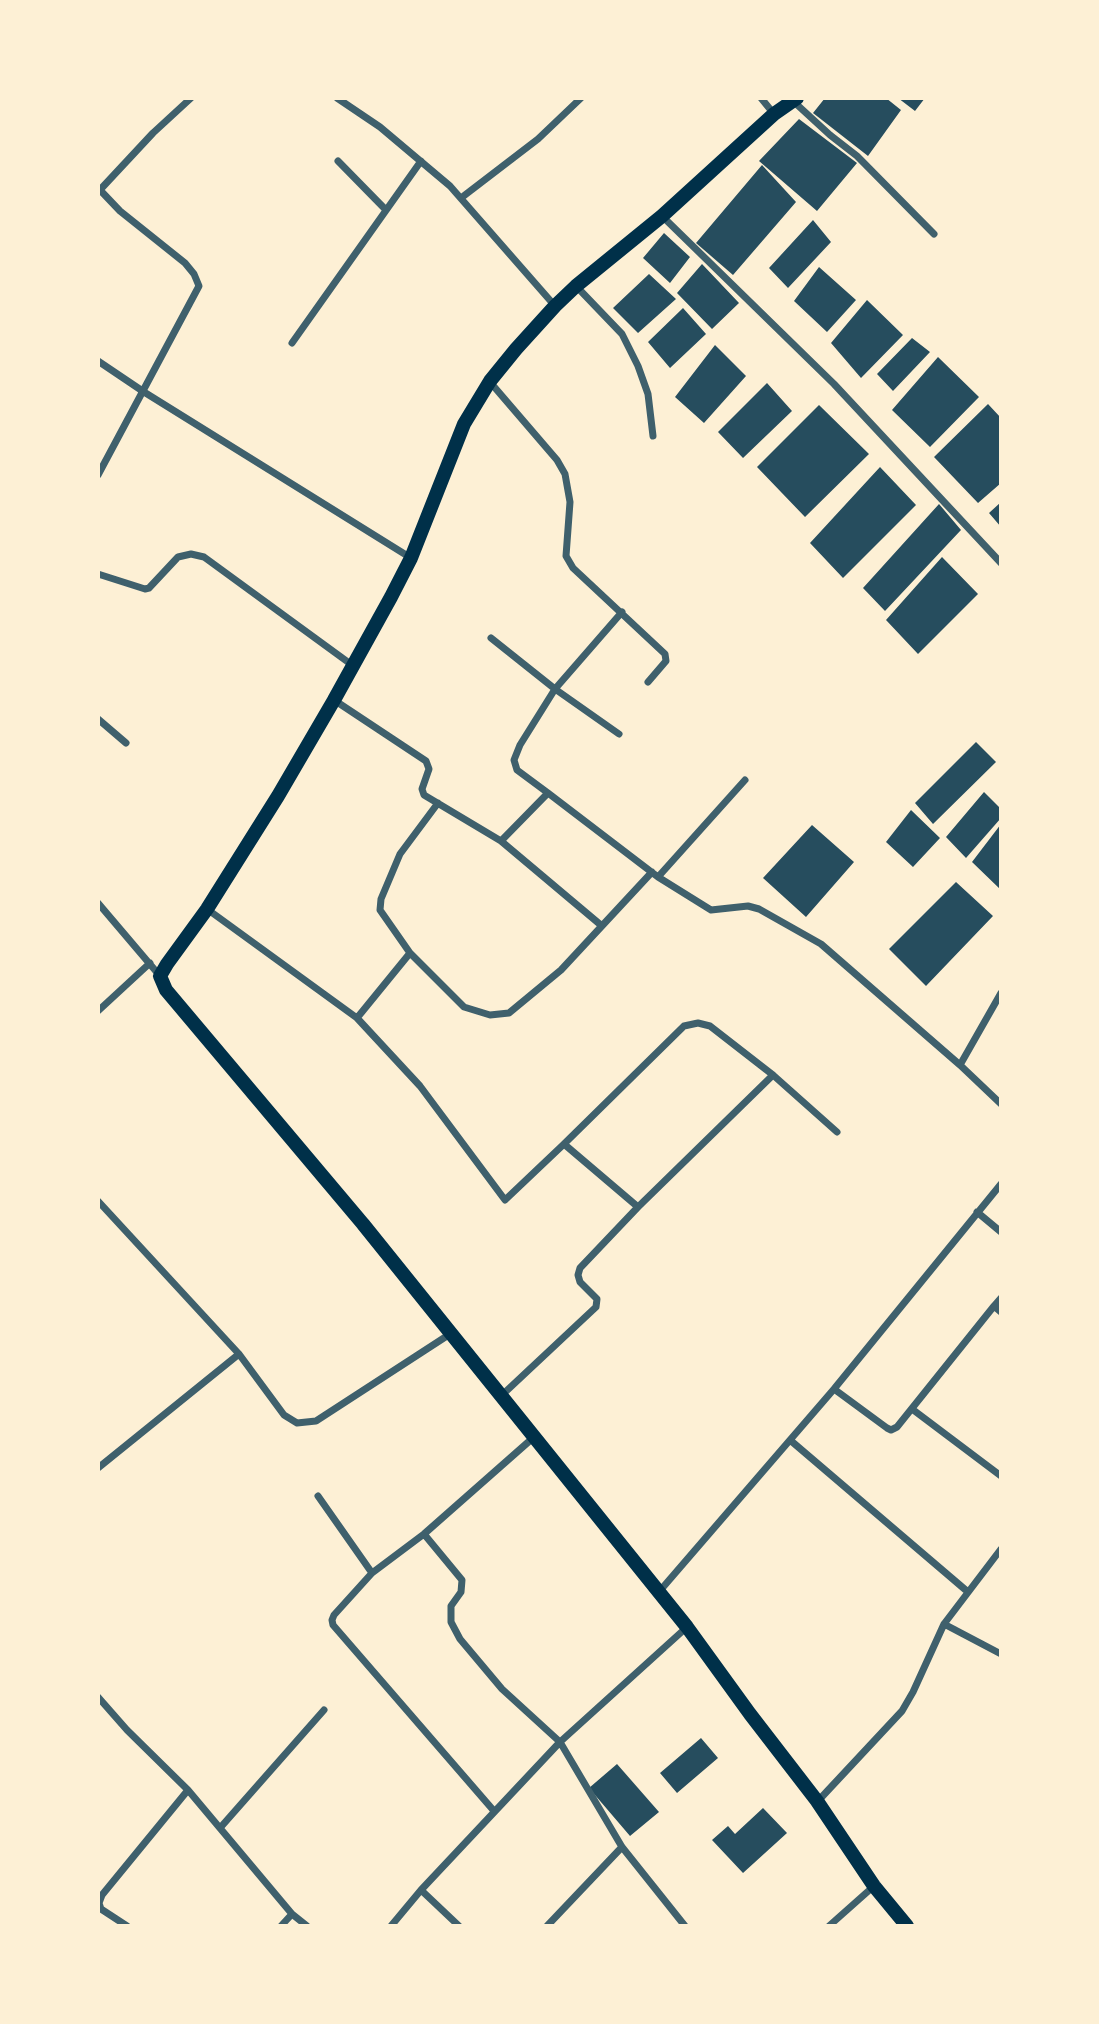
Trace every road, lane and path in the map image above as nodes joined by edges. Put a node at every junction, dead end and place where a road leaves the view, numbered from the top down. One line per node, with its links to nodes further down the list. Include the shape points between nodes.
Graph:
1 (191, 98): 9 (street)
2 (337, 98): 8 (street)
3 (581, 98): 10 (street, via 538,139)
4 (761, 98): 6 (street)
5 (795, 100): 6 (main road); 13 (street)
6 (774, 114): 12 (main road)
7 (338, 161): 11 (street)
8 (421, 161): 10 (street); 11 (street)
9 (99, 191): 19 (street, via 185,263 200,286)
10 (461, 198): 15 (street)
11 (386, 210): 16 (street)
12 (662, 216): 14 (main road); 23 (street, via 834,384)
13 (934, 234)
14 (576, 286): 15 (main road); 20 (street, via 622,334 648,394)
15 (555, 306): 18 (main road)
16 (292, 343)
17 (98, 361): 19 (street)
18 (489, 381): 22 (main road, via 464,424); 25 (street, via 565,474 570,502 566,556)
19 (144, 392): 21 (street); 22 (street)
20 (653, 436)
21 (98, 475)
22 (411, 558): 27 (main road)
23 (1001, 562)
24 (98, 574): 27 (street, via 145,589 178,557 204,556)
25 (621, 612): 28 (street, via 665,654 666,661); 29 (street)
26 (491, 638): 29 (street)
27 (352, 665): 30 (main road)
28 (648, 682)
29 (555, 689): 32 (street); 35 (street, via 514,760 517,770)
30 (334, 701): 36 (street, via 426,761 429,769 422,789); 40 (main road)
31 (98, 719): 33 (street)
32 (619, 734)
33 (126, 743)
34 (745, 780): 38 (street)
35 (548, 793): 37 (street); 38 (street)
36 (438, 803): 37 (street); 42 (street, via 400,855 381,899 380,910)
37 (501, 841): 41 (street)
38 (655, 874): 41 (street); 48 (street, via 711,910 759,909 821,944)
39 (98, 903): 43 (street)
40 (206, 909): 44 (main road); 47 (street)
41 (602, 926): 42 (street, via 561,970 509,1013 490,1015 464,1007)
42 (410, 953): 47 (street)
43 (150, 963): 44 (street); 46 (street)
44 (160, 976): 60 (main road, via 166,990)
45 (1001, 993): 48 (street)
46 (98, 1011)
47 (357, 1018): 52 (street, via 420,1086 505,1200)
48 (960, 1065): 50 (street)
49 (772, 1075): 51 (street); 52 (street, via 710,1026 684,1026); 55 (street)
50 (1001, 1104)
51 (837, 1132)
52 (564, 1144): 55 (street)
53 (1001, 1184): 56 (street)
54 (98, 1201): 61 (street)
55 (638, 1208): 63 (street, via 580,1268 580,1282 597,1299 596,1307)
56 (977, 1212): 57 (street); 62 (street)
57 (1001, 1232)
58 (1001, 1298): 59 (street)
59 (998, 1309): 64 (street)
60 (451, 1333): 61 (street, via 316,1421 297,1423 284,1415); 63 (main road)
61 (239, 1354): 67 (street)
62 (834, 1389): 64 (street, via 891,1430); 66 (street)
63 (500, 1397): 65 (main road)
64 (912, 1409): 68 (street)
65 (534, 1437): 70 (street); 73 (main road)
66 (790, 1440): 73 (street); 74 (street)
67 (98, 1468)
68 (1001, 1476)
69 (318, 1496): 72 (street)
70 (424, 1534): 72 (street); 80 (street, via 462,1580 451,1622 460,1639 502,1689)
71 (1001, 1549): 74 (street)
72 (372, 1573): 83 (street, via 334,1615 333,1625)
73 (658, 1592): 76 (main road)
74 (968, 1592): 75 (street)
75 (944, 1624): 77 (street); 82 (street, via 902,1711)
76 (687, 1627): 80 (street); 82 (main road)
77 (1001, 1654)
78 (98, 1697): 81 (street)
79 (324, 1710): 84 (street)
80 (560, 1742): 83 (street); 85 (street)
81 (188, 1790): 84 (street); 89 (street, via 102,1895 101,1909)
82 (817, 1801): 86 (main road)
83 (494, 1811): 87 (street)
84 (220, 1828): 88 (street)
85 (622, 1847): 94 (street); 95 (street)
86 (874, 1886): 96 (street); 97 (main road)
87 (421, 1890): 92 (street); 93 (street)
88 (292, 1914): 90 (street); 91 (street)
89 (127, 1926)
90 (281, 1926)
91 (307, 1926)
92 (391, 1926)
93 (459, 1926)
94 (547, 1926)
95 (685, 1926)
96 (829, 1926)
97 (907, 1926)

